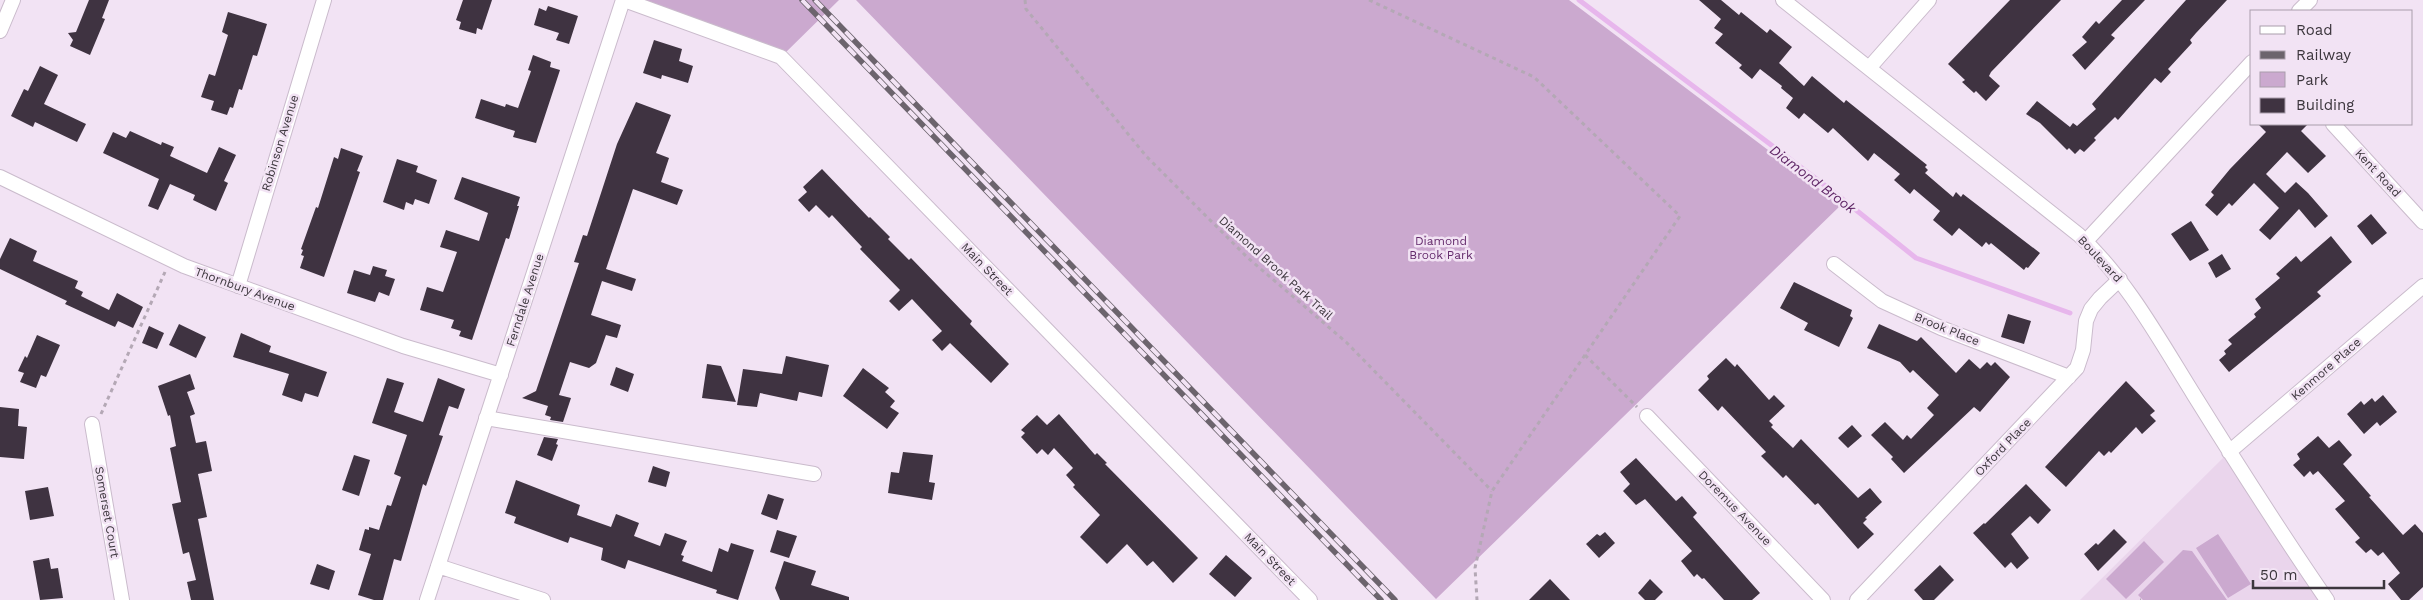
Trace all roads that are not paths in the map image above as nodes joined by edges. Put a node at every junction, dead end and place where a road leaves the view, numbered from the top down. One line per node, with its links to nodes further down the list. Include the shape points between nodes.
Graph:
1 (13, 0): 8 (street)
2 (324, 0): 17 (street, Robinson Avenue)
3 (624, 0): 19 (street, Ferndale Avenue); 30 (street, Main Street, via 781,57)
4 (1783, 0): 10 (street, Boulevard)
5 (1929, 0): 10 (street)
6 (2310, 0): 7 (street)
7 (2300, 10)
8 (0, 32)
9 (2250, 64): 14 (street)
10 (1869, 68): 14 (street, Boulevard)
11 (2334, 125): 13 (street, Kent Road)
12 (0, 177): 17 (street, Thornbury Avenue, via 170,260)
13 (2423, 222)
14 (2086, 241): 16 (street, Boulevard)
15 (1834, 264): 20 (street, Brook Place, via 1882,301)
16 (2120, 280): 20 (street, Oxford Place, via 2091,309 2086,321 2084,350 2077,368); 24 (street, Boulevard)
17 (238, 286): 19 (street, Thornbury Avenue, via 403,346)
18 (2423, 286): 24 (street, Kenmore Place)
19 (501, 375): 22 (street, Ferndale Avenue)
20 (2069, 377): 32 (street, Oxford Place)
21 (1647, 416): 31 (street, Doremus Avenue)
22 (486, 418): 25 (street); 26 (street, Ferndale Avenue)
23 (93, 428): 27 (street, Somerset Court)
24 (2229, 452): 33 (street, Boulevard)
25 (814, 474)
26 (438, 566): 28 (street, Ferndale Avenue); 29 (street)
27 (122, 600)
28 (427, 600)
29 (543, 600)
30 (1310, 600)
31 (1823, 600)
32 (1857, 600)
33 (2326, 600)

